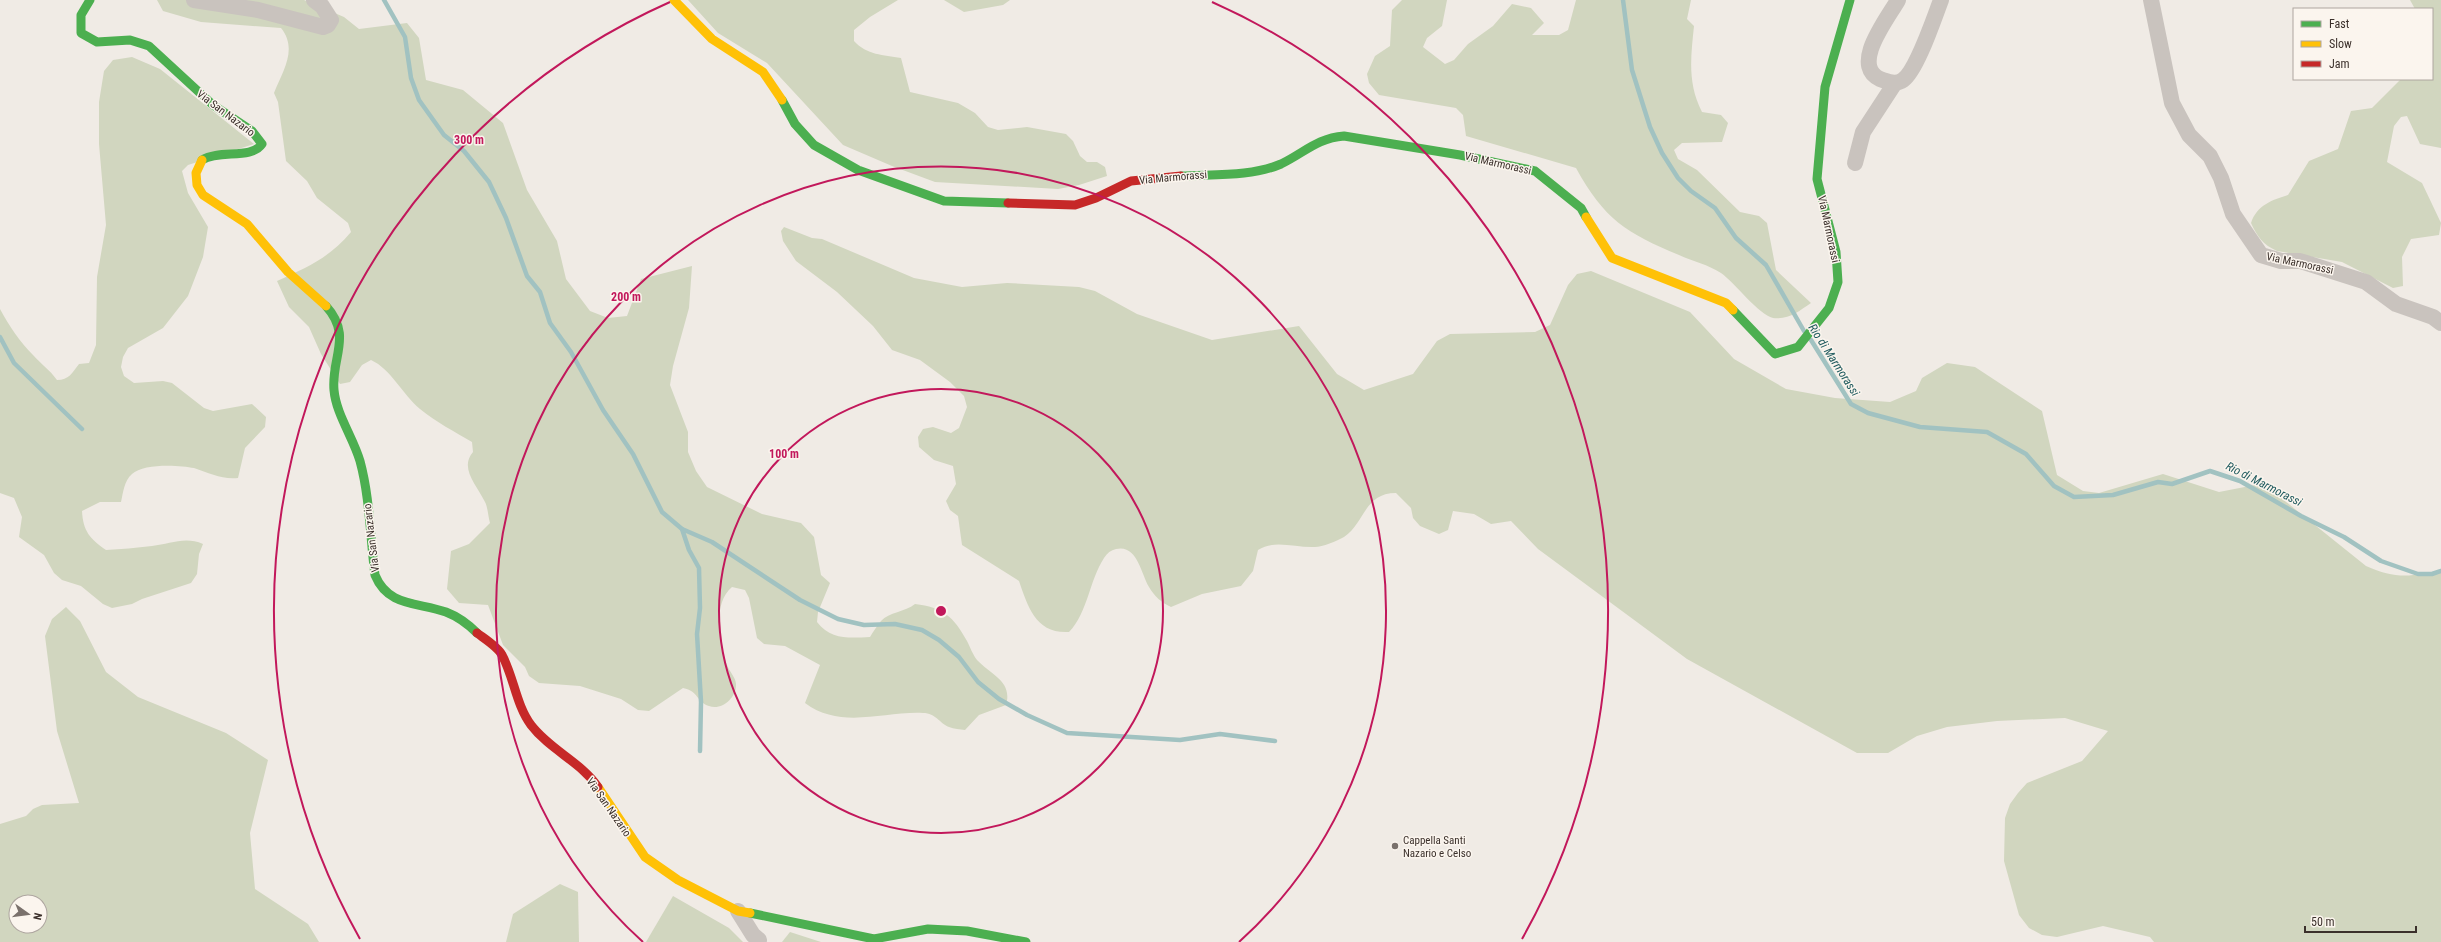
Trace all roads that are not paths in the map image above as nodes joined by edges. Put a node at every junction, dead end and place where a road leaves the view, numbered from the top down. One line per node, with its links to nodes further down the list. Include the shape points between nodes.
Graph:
1 (90, 0): 12 (street, Via San Nazario, via 79,23 81,33 97,42 130,40 149,46 213,105 252,131 262,144 256,153 224,152 210,155 201,161 196,170 198,186 205,198 239,217 253,229 295,278 324,304 338,325 341,337 334,390 362,468 374,575 380,587 404,602 446,612 463,620 502,654 530,724 545,742 593,780 645,858 684,883)
2 (194, 0): 3 (street, via 258,10 323,27 328,25 331,20 322,6)
3 (314, 0)
4 (674, 0): 5 (street, Via Marmorassi, via 712,39 763,72 795,124 814,145 858,170 918,193 944,201 1075,205 1138,180 1254,171 1280,164 1328,137 1376,139 1535,171 1581,208 1612,258 1726,303 1775,354 1798,347 1828,308 1838,282 1836,252 1817,179 1825,87)
5 (1850, 0)
6 (1898, 0): 9 (street, via 1875,39 1868,62 1870,71 1877,78)
7 (1941, 0): 9 (street, via 1917,62 1903,80)
8 (2151, 0): 11 (street, Via Marmorassi, via 2172,103 2189,135 2210,156 2221,178 2233,214 2261,255 2281,261 2300,261 2366,282 2396,304 2433,317)
9 (1894, 83): 10 (street, via 1863,132)
10 (1855, 163)
11 (2441, 323)
12 (738, 910): 13 (street, via 750,926 753,935); 14 (street, Via San Nazario, via 874,939 928,929 967,931)
13 (759, 940)
14 (1026, 942)

